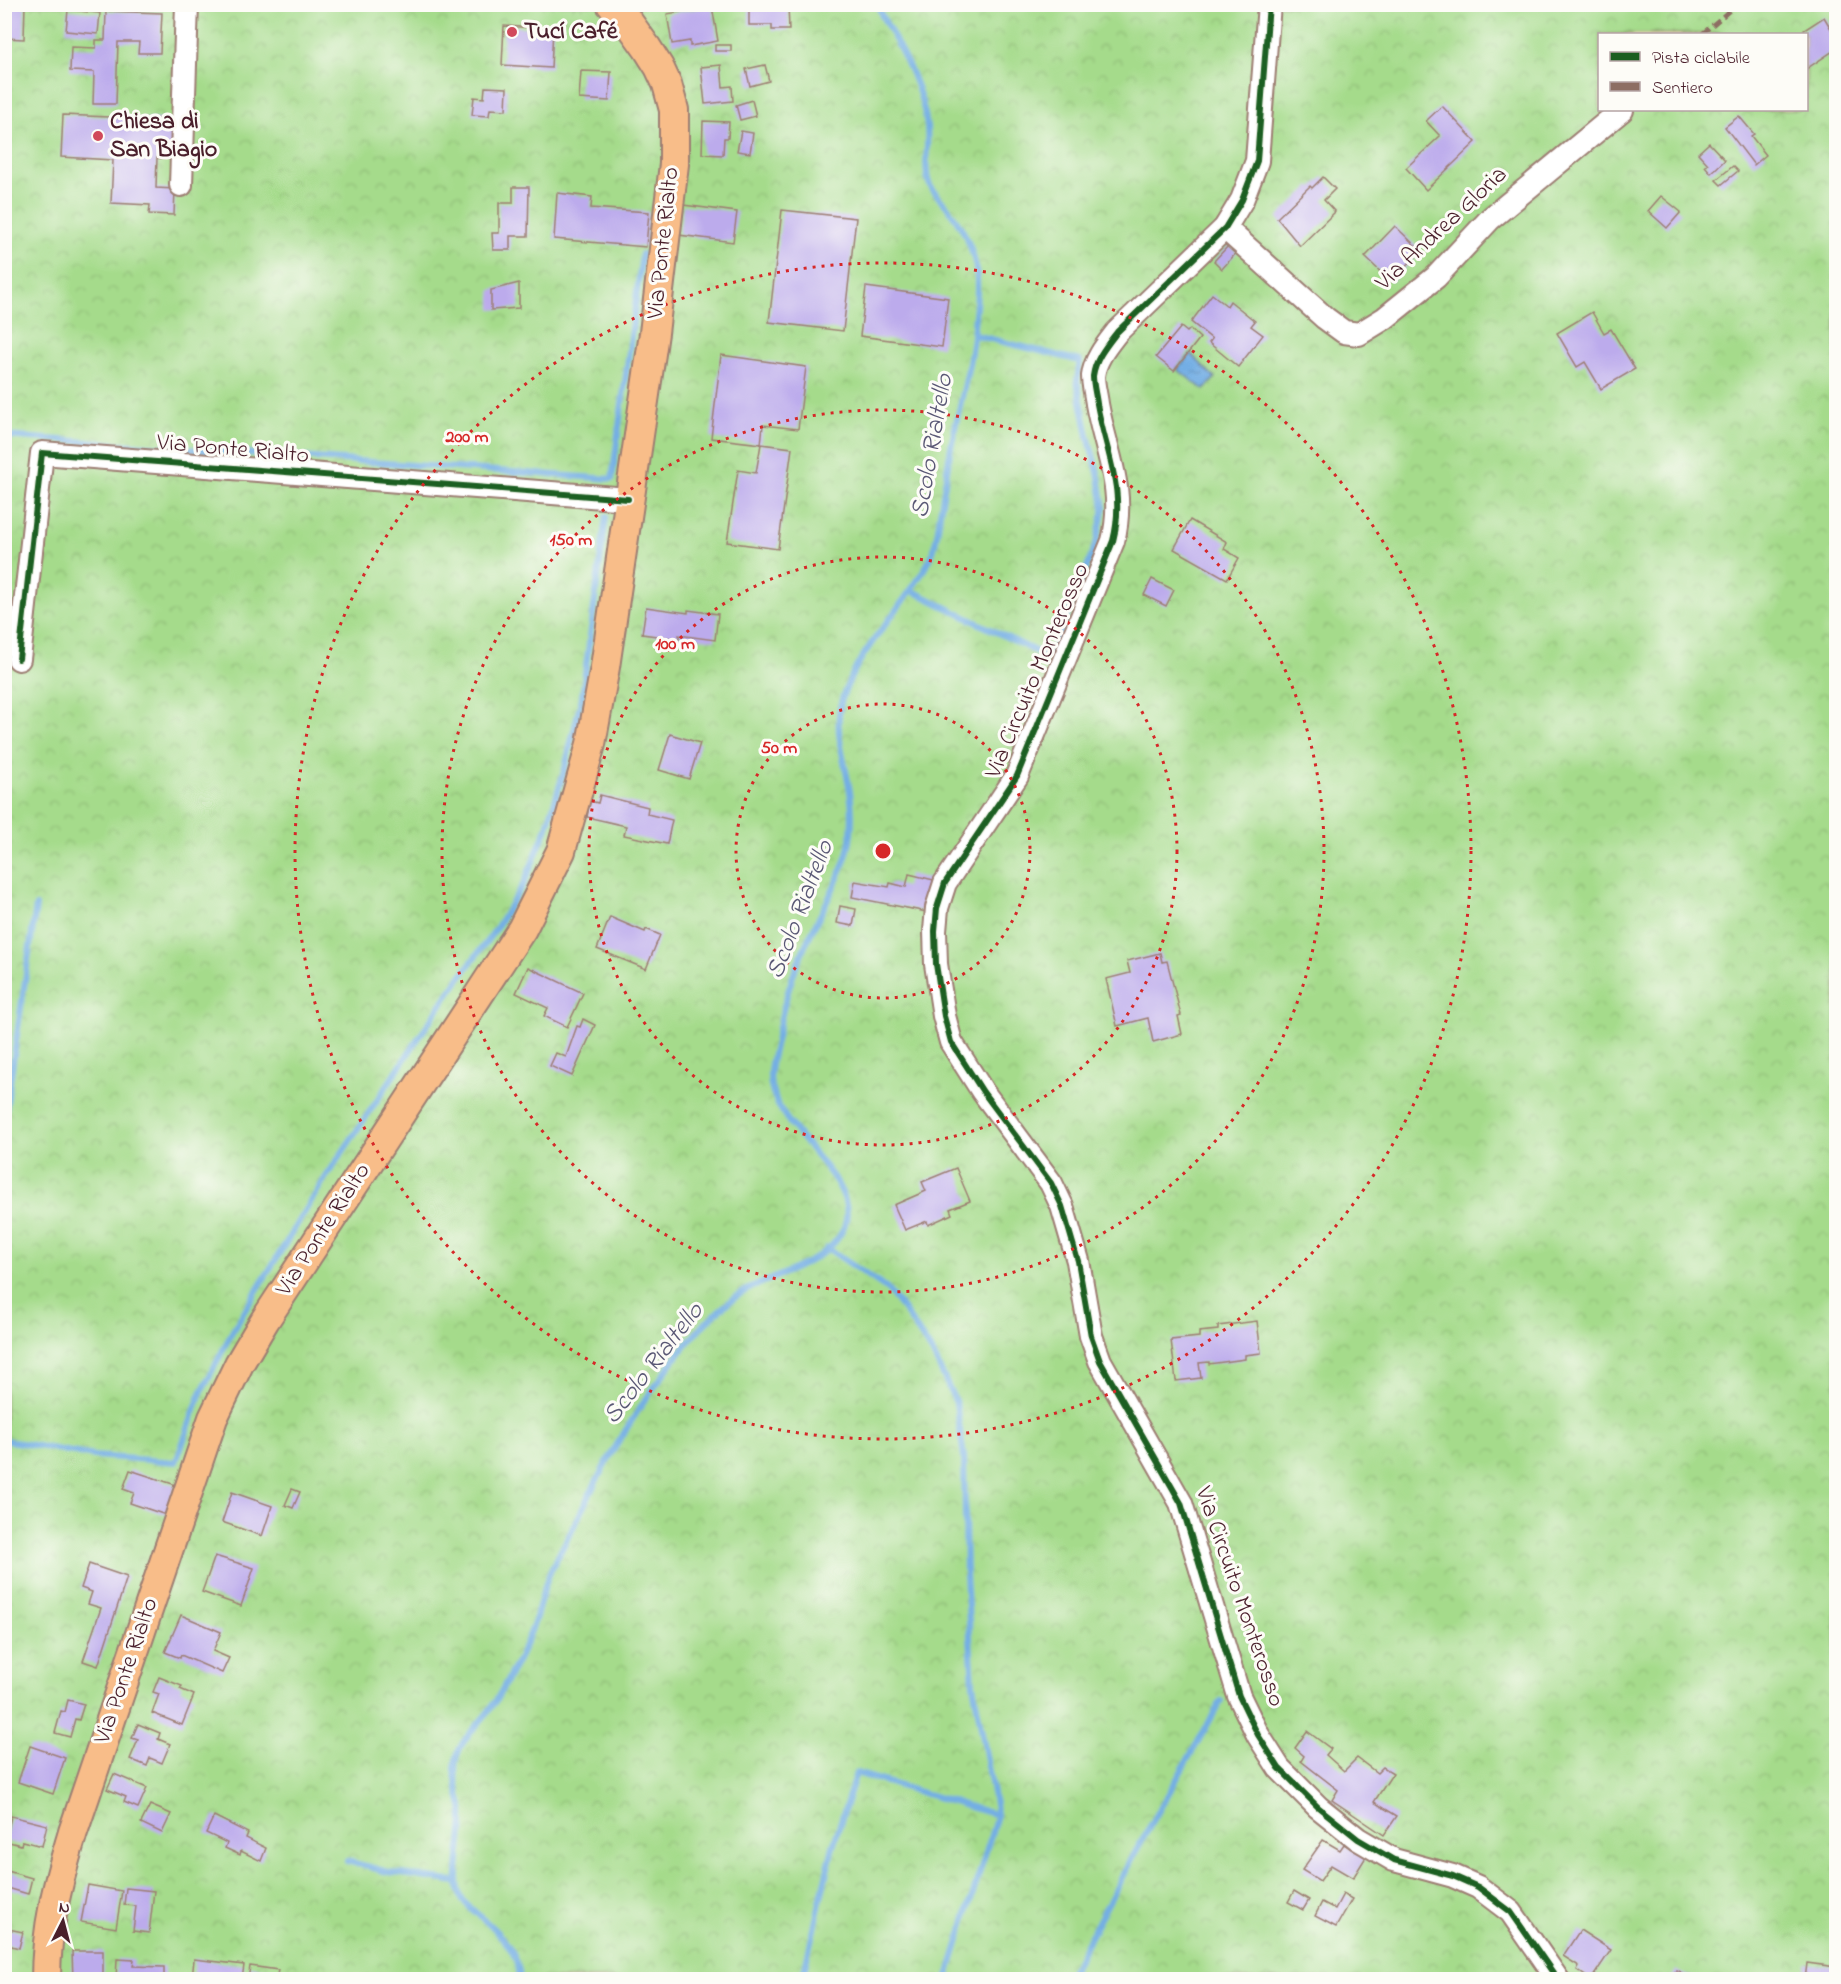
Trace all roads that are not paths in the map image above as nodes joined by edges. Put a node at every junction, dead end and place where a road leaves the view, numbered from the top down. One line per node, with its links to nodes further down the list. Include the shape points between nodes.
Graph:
1 (187, 4): 5 (street)
2 (611, 4): 7 (main road, Via Ponte Rialto, via 627,20 659,67 674,110 674,164 657,310)
3 (1269, 4): 6 (street, via 1257,161 1242,200)
4 (1621, 111): 6 (street, Via Andrea Gloria, via 1490,219 1436,277 1359,334 1344,332 1325,318)
5 (181, 185)
6 (1225, 228): 10 (street, Via Circuito Monterosso, via 1118,332 1096,363 1093,378 1116,483 1117,525 1017,776 957,862 940,895 934,931 944,1016 951,1042 964,1064 1051,1183 1062,1206 1100,1360 1182,1503 1239,1696 1279,1768 1358,1839 1394,1860 1478,1887 1511,1912)
7 (628, 499): 8 (street, Via Ponte Rialto, via 42,453); 9 (main road, Via Ponte Rialto, via 591,744 561,851 522,929 265,1320 213,1418 73,1832 49,1926)
8 (19, 659)
9 (46, 1980)
10 (1558, 1980)

